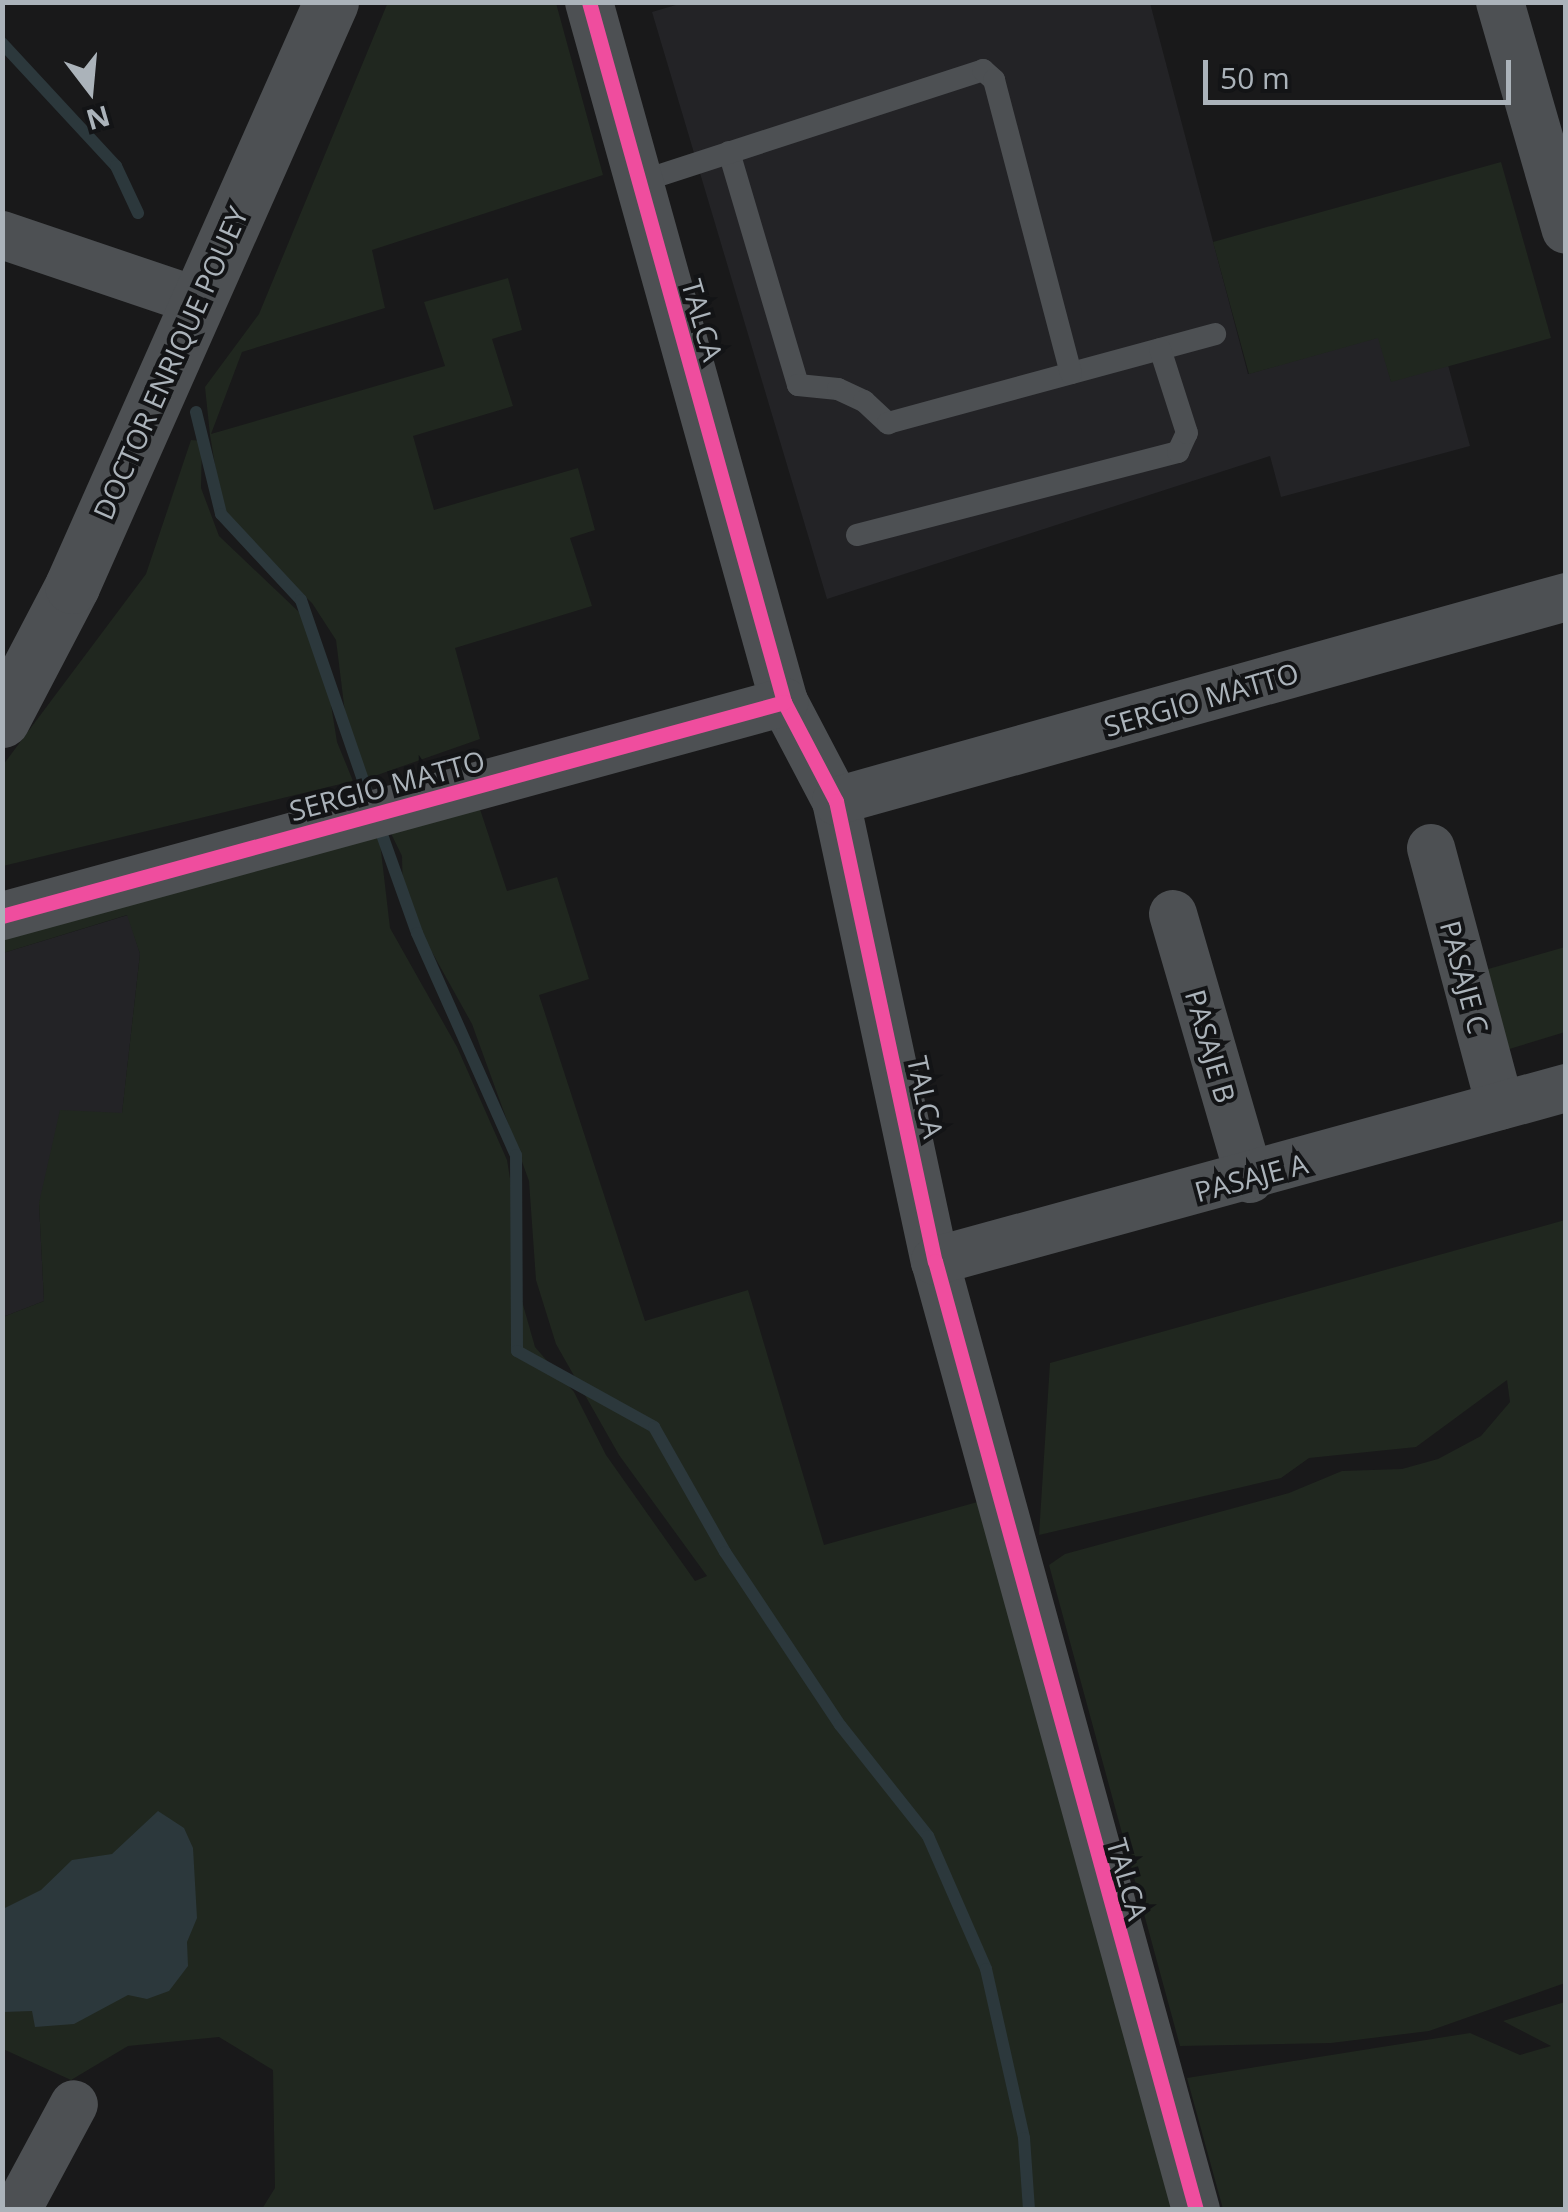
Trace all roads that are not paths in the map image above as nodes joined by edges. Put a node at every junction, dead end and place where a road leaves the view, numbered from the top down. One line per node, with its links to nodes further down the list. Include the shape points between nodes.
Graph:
1 (332, 2): 8 (street, DOCTOR ENRIQUE POUEY)
2 (589, 2): 5 (street, TALCA)
3 (1500, 2): 6 (street)
4 (729, 152): 5 (lane); 11 (lane, via 798,385 838,389 888,423); 11 (lane, via 984,70 994,80)
5 (639, 182): 14 (street, TALCA)
6 (1566, 230)
7 (2, 235): 8 (street)
8 (197, 301): 15 (street, DOCTOR ENRIQUE POUEY, via 72,586)
9 (1215, 334): 10 (lane)
10 (1160, 349): 11 (lane); 12 (lane, via 1187,433 1178,452)
11 (1072, 373)
12 (857, 535)
13 (1566, 597): 16 (street, SERGIO MATTO)
14 (784, 702): 16 (street, TALCA); 19 (street, SERGIO MATTO)
15 (2, 720)
16 (836, 801): 23 (street, TALCA)
17 (1431, 848): 21 (street, PASAJE C)
18 (1173, 914): 22 (street, PASAJE B)
19 (2, 916)
20 (1566, 1088): 21 (street, PASAJE A)
21 (1500, 1106): 22 (street, PASAJE A)
22 (1250, 1179): 23 (street, PASAJE A)
23 (935, 1260): 26 (street, TALCA)
24 (74, 2104): 25 (street)
25 (16, 2210)
26 (1196, 2210)

